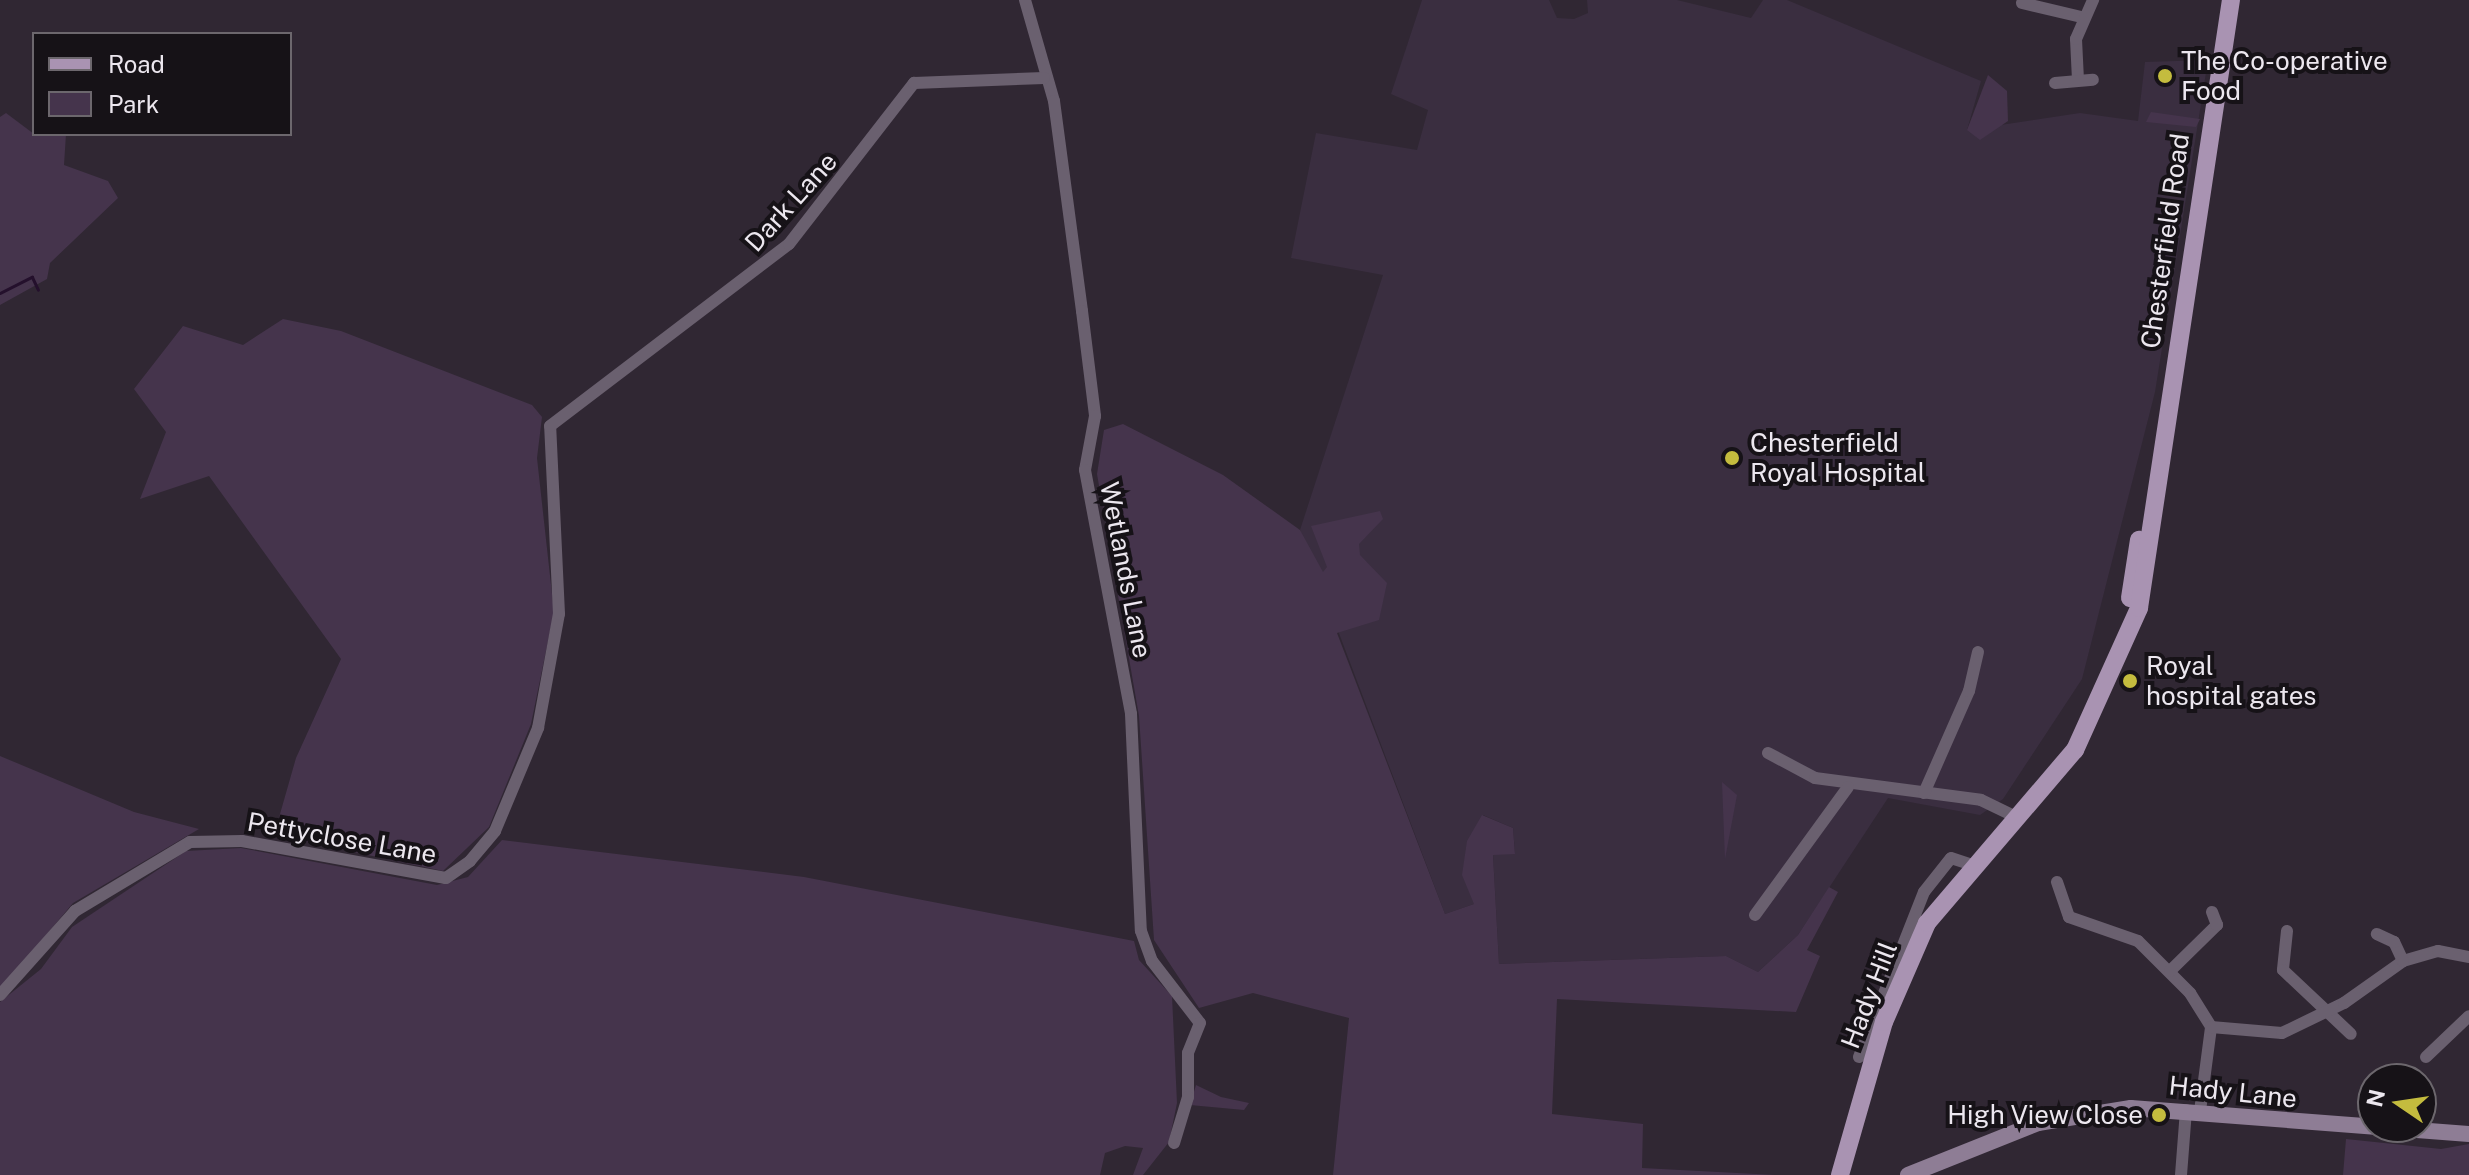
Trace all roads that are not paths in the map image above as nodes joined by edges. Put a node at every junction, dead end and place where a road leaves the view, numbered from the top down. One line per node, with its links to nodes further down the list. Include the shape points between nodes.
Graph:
1 (1025, 0): 6 (street, Wetlands Lane)
2 (2093, 0): 5 (street)
3 (2231, 2): 10 (main road, Chesterfield Road)
4 (2022, 3): 5 (street)
5 (2081, 17): 7 (street)
6 (1044, 78): 17 (street, Dark Lane, via 914,83 789,244 625,375 556,419 545,441 559,614 538,728 495,831); 35 (street, Wetlands Lane, via 1054,101 1095,416 1085,470 1131,714 1141,931 1152,961 1200,1023 1188,1053 1188,1097)
7 (2078, 80): 8 (street); 9 (street)
8 (2093, 80)
9 (2055, 83)
10 (2146, 535): 15 (main road, Hady Hill, via 2123,648 2075,750)
11 (1978, 652): 14 (street, via 1969,691)
12 (1768, 753): 13 (street)
13 (1848, 787): 14 (street); 20 (street)
14 (1924, 793): 15 (street, via 1981,800)
15 (2018, 818): 16 (main road, Hady Hill)
16 (1973, 865): 31 (street, Hady Hill, via 1951,858 1924,892); 36 (main road, Hady Hill, via 1930,918 1903,973)
17 (446, 878): 26 (street, Pettyclose Lane, via 242,841 190,842 75,911)
18 (2057, 882): 25 (street, via 2069,917 2138,941)
19 (2212, 912): 25 (street, via 2217,925)
20 (1755, 915)
21 (2287, 931): 27 (street, via 2283,970)
22 (2377, 934): 24 (street, via 2394,942)
23 (2469, 957): 24 (street, via 2438,951)
24 (2403, 961): 27 (street)
25 (2170, 971): 29 (street)
26 (0, 995)
27 (2331, 1009): 29 (street, via 2282,1033); 30 (street)
28 (2469, 1016): 32 (street)
29 (2211, 1027): 33 (street)
30 (2351, 1034)
31 (1859, 1057)
32 (2426, 1057)
33 (2193, 1110): 34 (street, Hady Lane, via 2413,1135); 37 (street, Hady Lane, via 2105,1110 2038,1123); 38 (street)
34 (2469, 1134)
35 (1174, 1143)
36 (1843, 1170)
37 (1908, 1175)
38 (2181, 1175)

